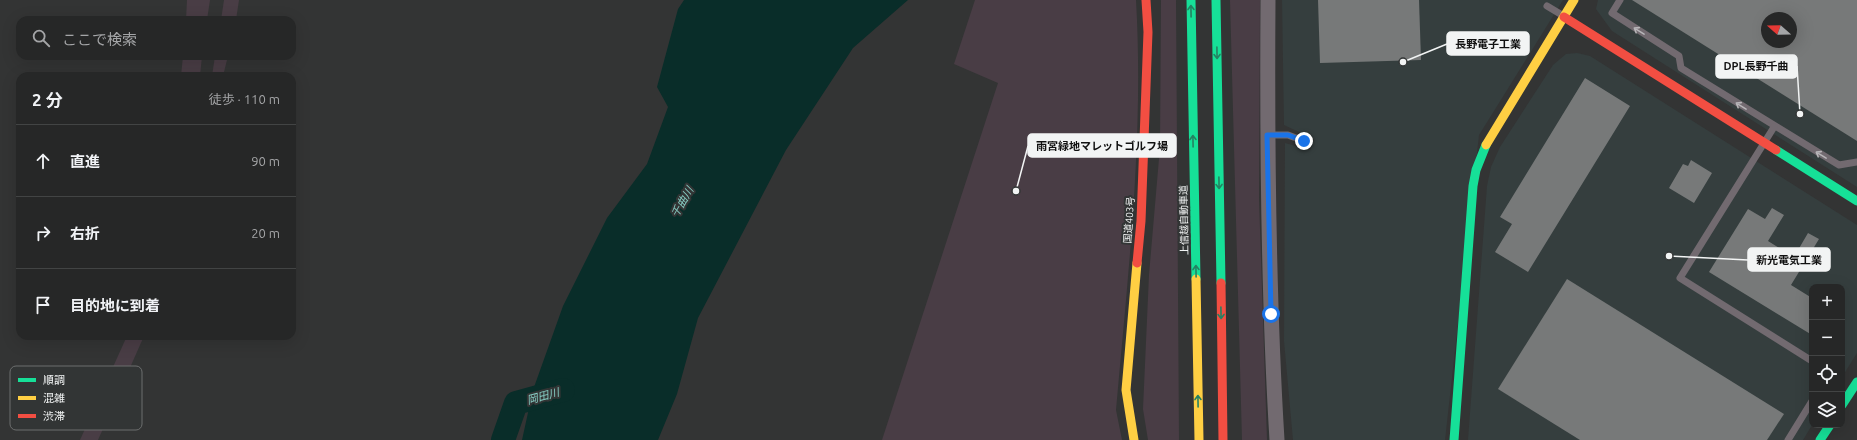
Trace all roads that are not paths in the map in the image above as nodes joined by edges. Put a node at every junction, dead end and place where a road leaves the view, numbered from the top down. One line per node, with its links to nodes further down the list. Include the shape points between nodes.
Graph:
1 (1146, 0): 19 (main road, 国道403号, via 1148,32 1141,221 1126,390)
2 (1191, 0): 20 (main road, 上信越自動車道, one-way to 2)
3 (1216, 0): 21 (main road, one-way to 21)
4 (1268, 0): 10 (street)
5 (1574, 0): 8 (main road)
6 (1620, 0): 9 (lane, one-way to 6, via 1681,68 1679,56 1612,13)
7 (1547, 6): 8 (lane)
8 (1564, 17): 12 (main road); 23 (main road, via 1490,136 1476,166)
9 (1774, 127): 12 (lane); 13 (lane, one-way to 9, via 1839,165)
10 (1267, 135): 11 (lane, via 1288,135); 22 (street, via 1272,359)
11 (1304, 141)
12 (1764, 143): 14 (main road); 15 (lane, via 1680,278)
13 (1857, 162)
14 (1857, 201)
15 (1809, 359)
16 (1857, 382): 17 (main road)
17 (1845, 400)
18 (1809, 406): 24 (lane)
19 (1134, 440)
20 (1199, 440)
21 (1222, 440)
22 (1277, 440)
23 (1454, 440)
24 (1788, 440)

